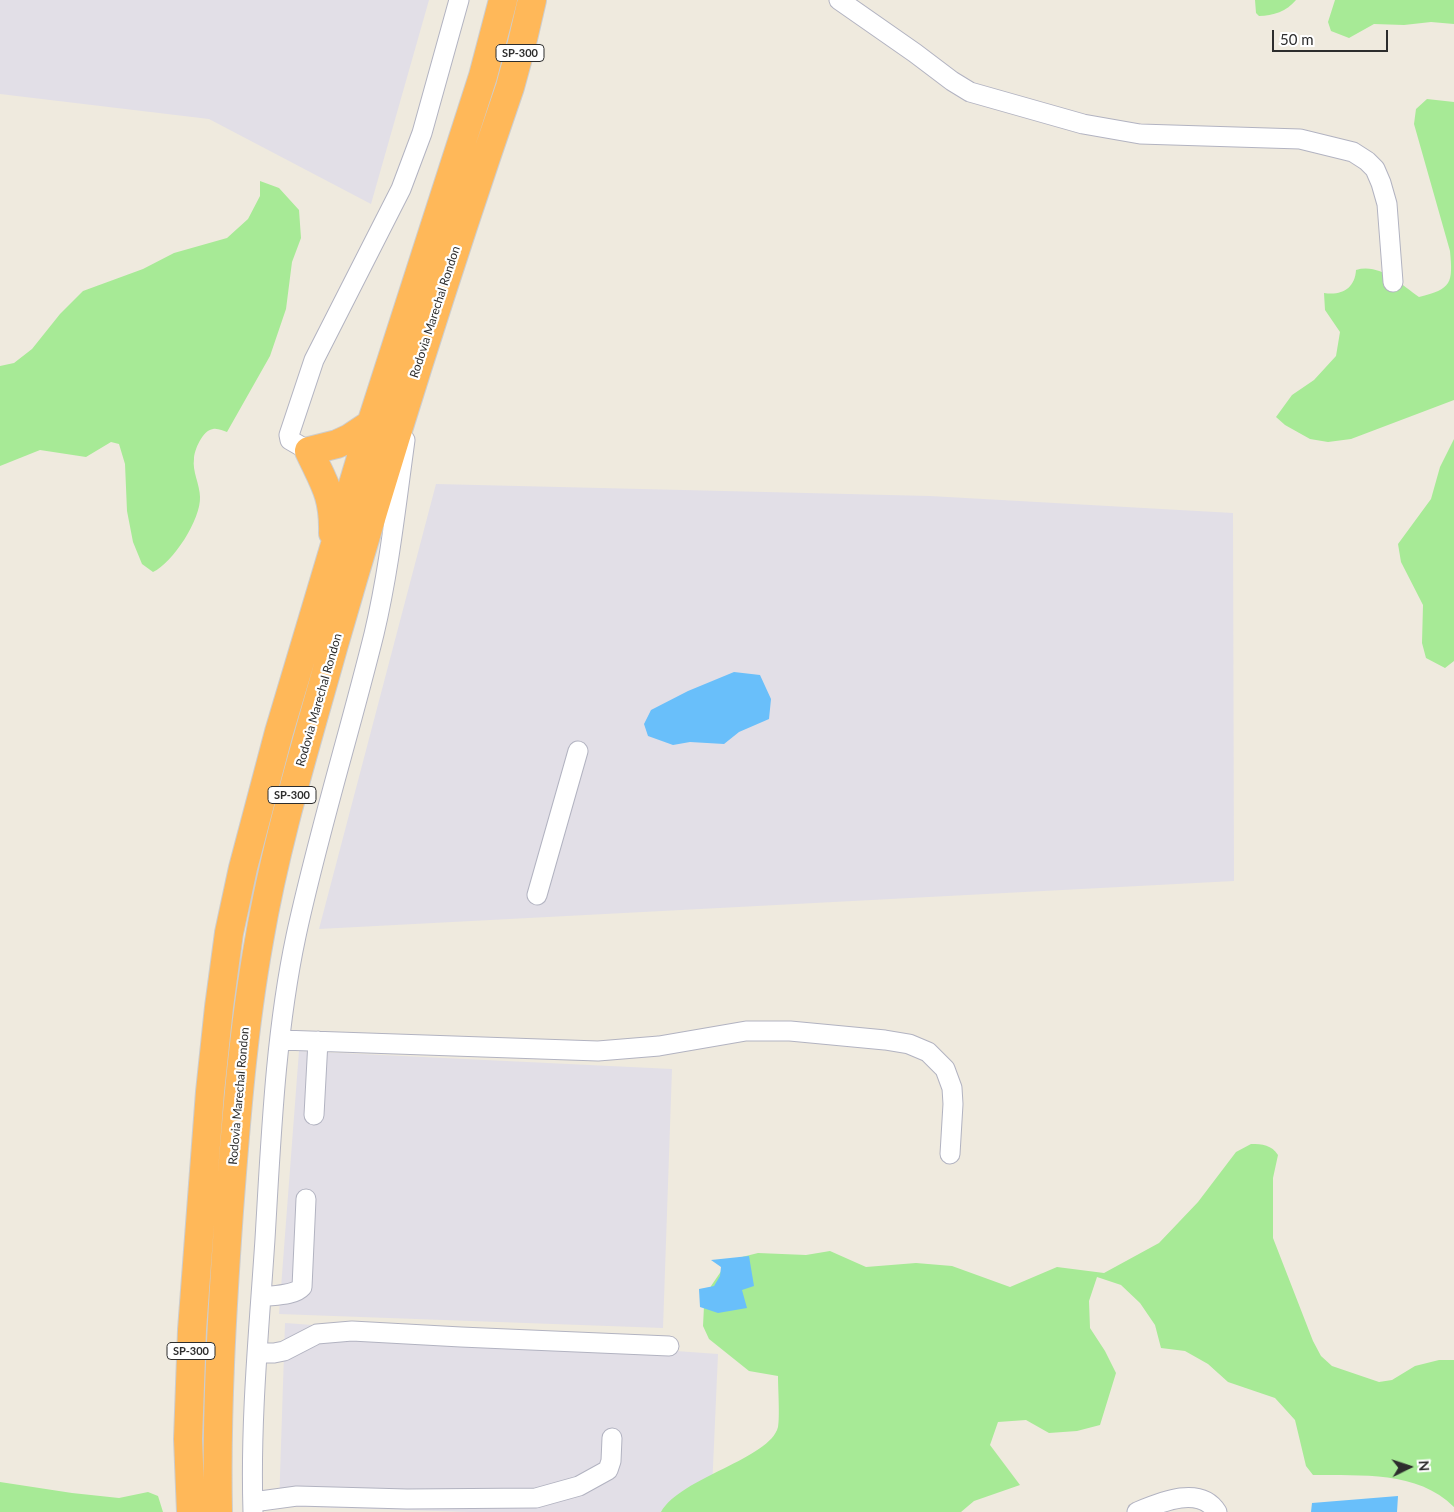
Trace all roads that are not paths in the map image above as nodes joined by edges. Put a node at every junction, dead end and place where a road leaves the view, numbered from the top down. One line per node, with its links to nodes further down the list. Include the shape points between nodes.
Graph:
1 (459, 0): 8 (street, via 422,133 401,189 318,352 303,390 289,435 290,440)
2 (503, 0): 7 (highway, SP-300, via 483,76)
3 (532, 0): 6 (highway, Rodovia Marechal Rondon / SP-300, via 510,87)
4 (839, 0): 5 (street, via 970,92 1083,124 1140,134 1300,139 1353,152 1367,160 1381,182 1387,204)
5 (1393, 282)
6 (413, 379): 12 (street, via 387,574 296,938); 23 (highway, Rodovia Marechal Rondon / SP-300, via 292,792 272,872 246,1012 220,1331)
7 (371, 424): 8 (highway, via 350,438); 9 (highway, SP-300)
8 (309, 451): 9 (highway, via 332,503)
9 (333, 552): 22 (highway, SP-300, via 279,732 229,932 211,1082 192,1330 188,1439)
10 (578, 751): 11 (street)
11 (537, 896)
12 (281, 1040): 13 (street); 17 (street, via 272,1116)
13 (318, 1041): 14 (street); 15 (street, via 598,1052 659,1046 746,1031 790,1031 901,1043 928,1052 945,1069 952,1088 953,1104)
14 (314, 1115)
15 (950, 1154)
16 (306, 1199): 17 (street, via 302,1287 293,1292)
17 (261, 1297): 19 (street)
18 (669, 1346): 19 (street, via 352,1331 317,1334 284,1351)
19 (257, 1353): 21 (street)
20 (612, 1438): 21 (street, via 608,1470 579,1486 536,1498 297,1496)
21 (253, 1507)
22 (191, 1512)
23 (218, 1512)
24 (1137, 1512): 25 (street, via 1175,1499 1194,1497 1203,1499)
25 (1217, 1512)

